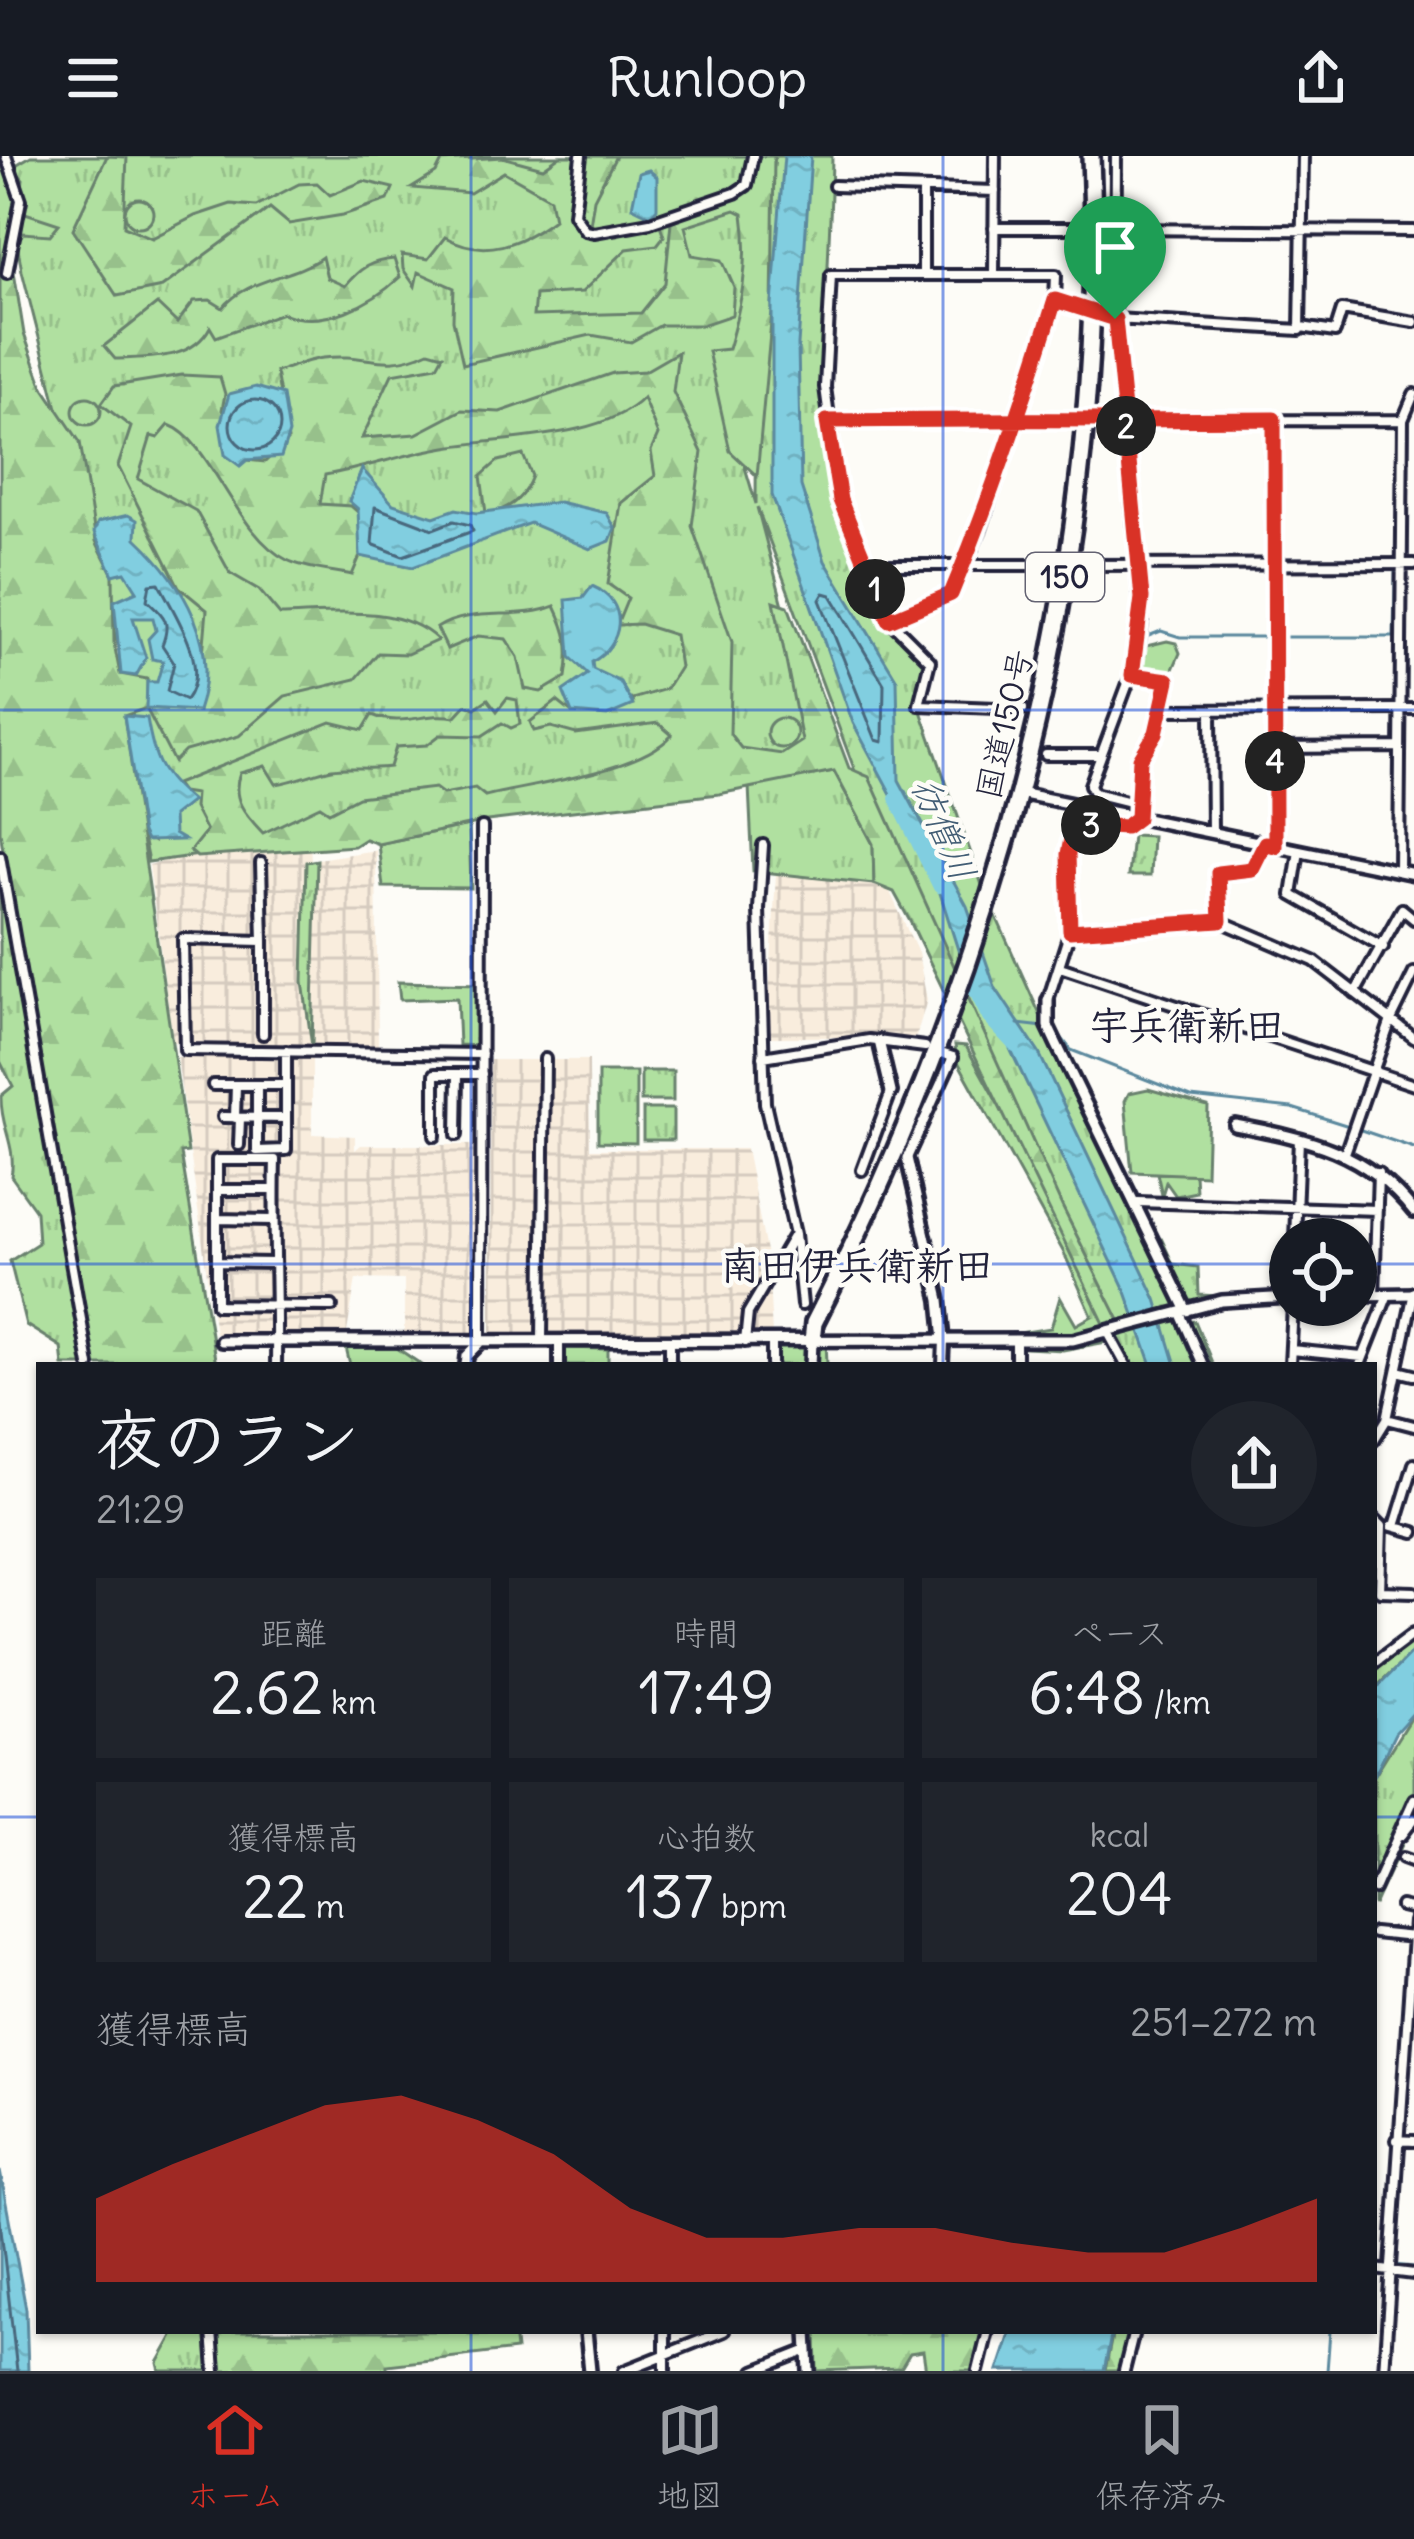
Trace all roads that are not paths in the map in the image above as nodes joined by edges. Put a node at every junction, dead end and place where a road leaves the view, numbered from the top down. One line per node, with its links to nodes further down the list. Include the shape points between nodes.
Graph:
1 (6, 156): 16 (street, via 21,200)
2 (581, 156): 3 (street, via 574,214 594,232 736,193 747,184)
3 (753, 156)
4 (995, 156): 10 (street)
5 (1091, 156): 12 (highway, 国道150号 / 150)
6 (1116, 156): 13 (street)
7 (1303, 156): 14 (street)
8 (834, 186): 9 (street)
9 (923, 189): 10 (street); 17 (street)
10 (995, 191): 11 (street)
11 (994, 228): 12 (street); 18 (street)
12 (1093, 229): 20 (highway, 国道150号 / 150)
13 (1115, 229): 14 (street); 21 (street)
14 (1303, 230): 15 (street); 23 (street)
15 (1414, 231)
16 (7, 272)
17 (923, 275): 18 (street); 30 (street, via 831,275)
18 (994, 275): 19 (street, via 1056,275)
19 (1055, 300): 20 (street); 27 (street)
20 (1091, 308): 21 (street); 25 (highway, 国道150号 / 150)
21 (1115, 317): 23 (street); 28 (street)
22 (1414, 322): 23 (street, via 1342,310 1335,332)
23 (1301, 327)
24 (1414, 394): 29 (street)
25 (1086, 419): 27 (street); 28 (street); 51 (highway, 国道150号 / 150, via 1054,641)
26 (1274, 419): 28 (street); 29 (street); 31 (street)
27 (1017, 420): 30 (street); 35 (street)
28 (1125, 420): 38 (street)
29 (1403, 420): 32 (street)
30 (827, 421): 34 (street, via 840,500)
31 (1274, 564): 32 (street); 38 (street); 46 (street)
32 (1398, 564): 33 (street); 42 (street)
33 (1414, 564)
34 (864, 565): 35 (street); 39 (street)
35 (963, 565): 36 (street); 39 (street, via 951,594)
36 (1048, 565)
37 (1078, 565): 38 (street)
38 (1139, 565): 40 (street, via 1142,623)
39 (889, 620): 41 (street, via 930,661 922,709)
40 (1132, 675): 44 (street, via 1168,680); 50 (street)
41 (1023, 709)
42 (1399, 709): 43 (street); 46 (street); 47 (street)
43 (1414, 709)
44 (1162, 710): 45 (street); 52 (street, via 1140,759)
45 (1211, 710): 46 (street); 55 (street)
46 (1275, 710): 48 (street)
47 (1399, 747): 48 (street); 61 (street)
48 (1275, 748): 56 (street)
49 (1046, 755): 50 (street)
50 (1101, 755): 52 (street, via 1094,793)
51 (1019, 793): 53 (street); 131 (highway, 国道150号 / 150, via 950,1016)
52 (1138, 805): 53 (street)
53 (1137, 818): 55 (street); 65 (street, via 1125,827 1073,829)
54 (482, 827): 78 (street)
55 (1212, 832): 56 (street)
56 (1270, 844): 58 (street); 64 (street, via 1252,869 1218,873)
57 (763, 845): 80 (street)
58 (1299, 850): 61 (street); 67 (street, via 1292,895)
59 (0, 856): 140 (street)
60 (261, 863): 66 (street)
61 (1399, 870): 62 (street)
62 (1414, 874)
63 (1414, 919): 67 (street, via 1402,909)
64 (1220, 921): 65 (street); 70 (street, via 1313,961)
65 (1070, 931): 68 (street)
66 (263, 941): 73 (street); 77 (street, via 183,939 185,1050)
67 (1383, 947): 70 (street)
68 (1060, 967): 71 (street); 82 (street)
69 (1414, 973): 72 (street)
70 (1355, 993): 72 (street)
71 (1048, 1000): 106 (street, via 1057,1045)
72 (1391, 1020): 74 (street); 82 (street)
73 (263, 1034)
74 (1414, 1038)
75 (879, 1040): 76 (street); 80 (street); 90 (street)
76 (925, 1047)
77 (286, 1051): 78 (street); 85 (street)
78 (482, 1054): 84 (street)
79 (944, 1054): 101 (street, via 953,1057)
80 (763, 1057): 114 (street, via 765,1103)
81 (544, 1059): 133 (street)
82 (1372, 1071): 89 (street); 100 (street)
83 (458, 1074): 84 (street); 96 (street); 97 (street, via 435,1074)
84 (482, 1074): 132 (street)
85 (285, 1084): 88 (street); 94 (street)
86 (213, 1085): 87 (street)
87 (236, 1085): 88 (street); 92 (street)
88 (257, 1085): 93 (street)
89 (1414, 1085)
90 (891, 1092): 102 (street)
91 (223, 1118): 92 (street)
92 (238, 1118): 93 (street); 99 (street)
93 (257, 1118): 94 (street); 94 (street, via 257,1150 286,1150)
94 (286, 1118)
95 (1235, 1125): 98 (street)
96 (457, 1135)
97 (435, 1136)
98 (1298, 1137): 100 (street); 107 (street)
99 (239, 1145)
100 (1344, 1157): 103 (street)
101 (907, 1158): 128 (street)
102 (862, 1170)
103 (1378, 1172): 108 (street); 109 (street)
104 (217, 1190): 105 (street); 105 (street, via 217,1160 275,1160); 112 (street)
105 (274, 1190): 113 (street)
106 (1138, 1202): 107 (street); 124 (street)
107 (1296, 1208): 108 (street); 110 (street)
108 (1377, 1210): 111 (street)
109 (1414, 1212)
110 (1296, 1218)
111 (1377, 1218)
112 (217, 1220): 113 (street); 115 (street)
113 (273, 1220): 116 (street)
114 (795, 1234): 121 (street); 136 (street, via 748,1313)
115 (217, 1262): 116 (street); 122 (street, via 217,1305)
116 (274, 1263): 122 (street)
117 (1414, 1293): 119 (street); 152 (street)
118 (1377, 1294): 119 (street)
119 (1388, 1294): 139 (street)
120 (1269, 1300): 124 (street)
121 (802, 1305)
122 (275, 1306): 123 (street); 130 (street)
123 (332, 1306)
124 (1182, 1312): 126 (street); 150 (street)
125 (1291, 1326): 138 (street)
126 (1109, 1334): 129 (street); 149 (street)
127 (221, 1340): 130 (street)
128 (944, 1340): 129 (street); 131 (street); 147 (street)
129 (1016, 1340): 148 (street)
130 (276, 1341): 132 (street); 141 (street)
131 (812, 1341): 137 (street); 146 (street)
132 (481, 1342): 133 (street); 142 (street)
133 (542, 1342): 134 (street)
134 (559, 1342): 135 (street); 143 (street)
135 (670, 1342): 136 (street); 144 (street)
136 (745, 1342): 137 (street)
137 (772, 1342): 145 (street)
138 (1291, 1350): 139 (street); 151 (street)
139 (1361, 1361)
140 (87, 1362)
141 (276, 1362)
142 (466, 1362)
143 (559, 1362)
144 (670, 1362)
145 (772, 1362)
146 (811, 1362)
147 (943, 1362)
148 (1016, 1362)
149 (1124, 1362)
150 (1202, 1362)
151 (1290, 1362)
152 (1398, 1371): 153 (street); 154 (street)
153 (1414, 1375)
154 (1387, 1419): 155 (street); 156 (street)
155 (1414, 1426)
156 (1377, 1433)
157 (1414, 1464): 160 (street)
158 (1377, 1521): 159 (street)
159 (1382, 1526): 160 (street); 162 (street, via 1380,1591)
160 (1395, 1526): 161 (street)
161 (1414, 1532)
162 (1414, 1592)
163 (1414, 1633): 164 (street)
164 (1377, 1661)
165 (1414, 1799): 169 (street)
166 (1414, 1819): 169 (street)
167 (1403, 1858): 168 (street)
168 (1414, 1862)
169 (1386, 1869): 170 (street)
170 (1377, 1884)
171 (1401, 1906): 172 (street)
172 (1414, 1909)
173 (1414, 1921): 175 (street)
174 (1377, 1933): 175 (street)
175 (1412, 1937): 176 (street)
176 (1410, 2010): 177 (street)
177 (1397, 2140): 178 (street); 179 (street)
178 (1414, 2141)
179 (1390, 2266): 180 (street); 181 (street); 199 (street)
180 (1377, 2269)
181 (1414, 2274)
182 (212, 2334): 191 (street)
183 (586, 2334): 192 (street)
184 (665, 2334): 190 (street)
185 (717, 2334): 190 (street)
186 (807, 2334): 189 (street)
187 (987, 2334): 197 (street)
188 (1133, 2334): 198 (street)
189 (808, 2350): 195 (street); 196 (street)
190 (662, 2356): 193 (street); 194 (street)
191 (215, 2371)
192 (590, 2371)
193 (624, 2371)
194 (665, 2371)
195 (755, 2371)
196 (809, 2371)
197 (978, 2371)
198 (1124, 2371)
199 (1384, 2371)

